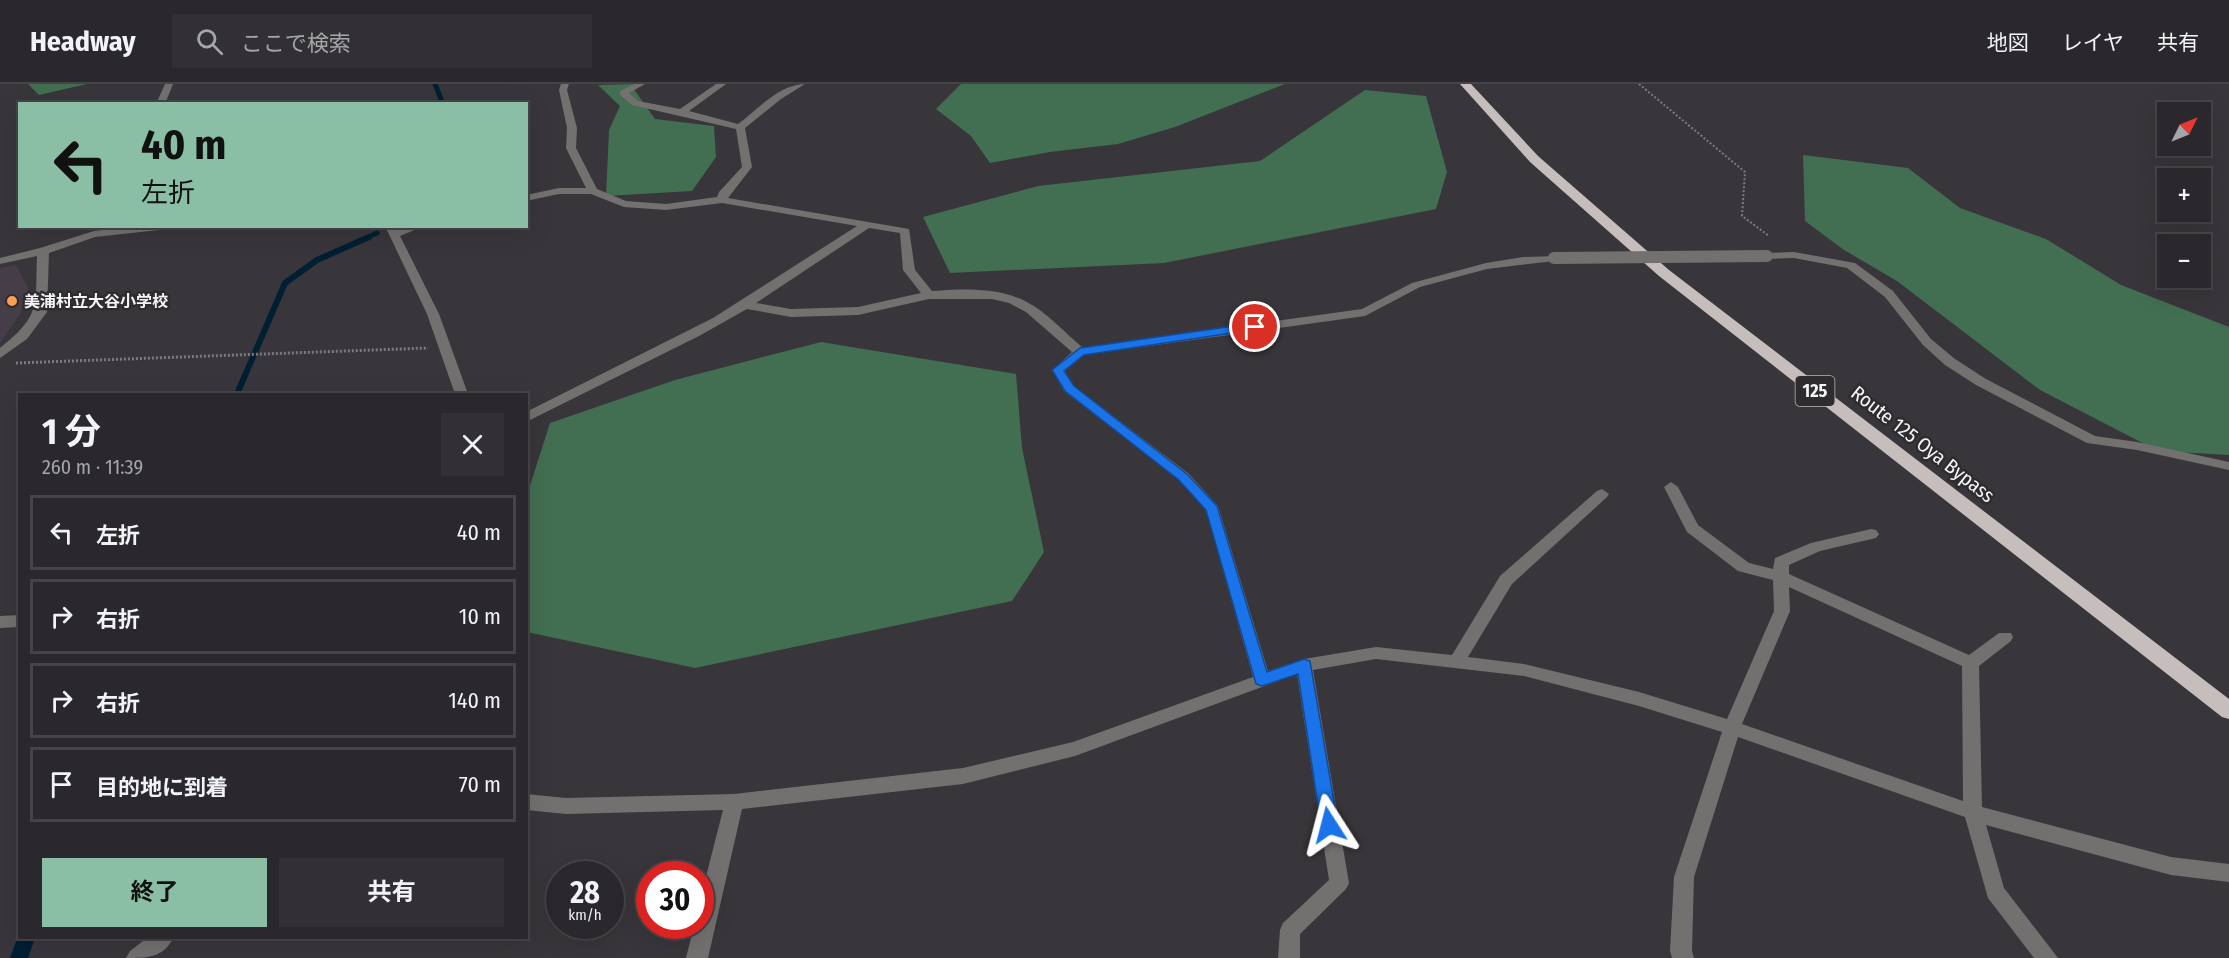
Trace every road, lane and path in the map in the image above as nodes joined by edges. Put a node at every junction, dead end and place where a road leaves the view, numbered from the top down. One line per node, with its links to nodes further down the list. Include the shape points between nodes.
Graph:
1 (169, 84): 8 (street)
2 (565, 84): 11 (street, via 571,148)
3 (641, 84): 9 (street, via 623,93 635,103)
4 (722, 84): 9 (street)
5 (801, 84): 10 (street)
6 (1465, 84): 41 (highway, Route 125 Oya Bypass / 125, via 1534,159 1664,273)
7 (1639, 84): 19 (path, via 1745,172 1742,216)
8 (161, 102)
9 (682, 112): 10 (street)
10 (740, 128): 13 (street, via 747,167)
11 (593, 191): 12 (street, via 559,191); 13 (street, via 624,204 666,207)
12 (528, 198)
13 (722, 200): 14 (street)
14 (866, 225): 21 (street, via 905,231 909,270); 22 (street)
15 (132, 228): 16 (street)
16 (96, 230): 18 (street)
17 (393, 230): 23 (street)
18 (43, 251): 20 (street); 25 (street, via 41,312 23,336)
19 (1794, 255): 24 (street, bridge, via 1523,260 1416,285 1365,312); 29 (street, via 1851,265 1889,294 1927,342 1950,362 2092,440)
20 (0, 261)
21 (929, 295): 22 (street, via 858,311 791,313); 24 (street, via 964,292 1014,300)
22 (745, 305): 28 (street)
23 (446, 348): 26 (path); 27 (street)
24 (1080, 352): 40 (street, via 1058,370 1070,388 1184,477 1213,509)
25 (0, 354)
26 (12, 363)
27 (462, 393)
28 (528, 417)
29 (2229, 466)
30 (1671, 487): 33 (street, via 1692,528 1744,567)
31 (1602, 494): 37 (street, via 1506,580)
32 (1871, 534): 33 (street, via 1816,547 1781,561)
33 (1781, 577): 38 (street); 42 (street, via 1782,611)
34 (18, 621): 35 (street)
35 (0, 622)
36 (2005, 637): 38 (street)
37 (1457, 662): 39 (street, via 1376,653); 42 (street, via 1524,670)
38 (1970, 663): 45 (street)
39 (1304, 665): 40 (street); 50 (street, via 1339,883 1290,930)
40 (1262, 680): 44 (street, via 1075,749 963,776)
41 (2229, 711)
42 (1732, 728): 45 (street); 51 (street, via 1684,877)
43 (528, 802): 44 (street, via 566,806)
44 (734, 802): 49 (street)
45 (1973, 812): 46 (street, via 2171,866); 52 (street, via 1995,892)
46 (2229, 873)
47 (162, 939): 48 (street)
48 (138, 958)
49 (697, 958)
50 (1289, 958)
51 (1683, 958)
52 (2047, 958)

